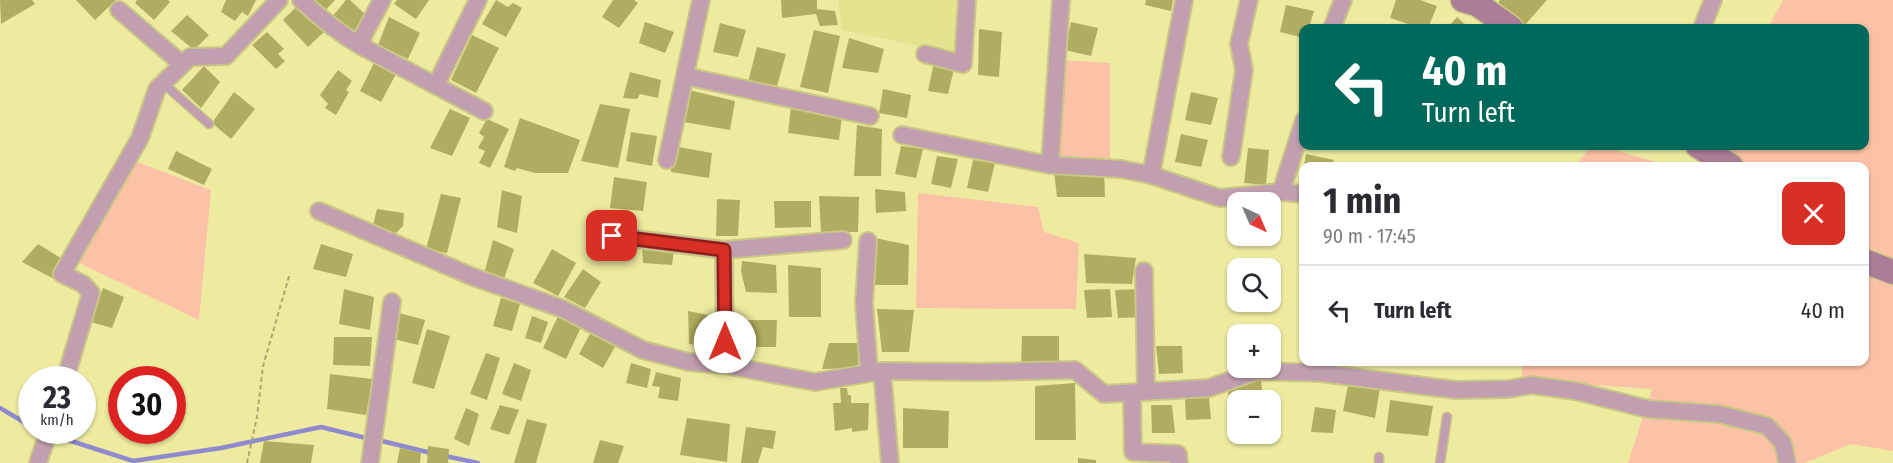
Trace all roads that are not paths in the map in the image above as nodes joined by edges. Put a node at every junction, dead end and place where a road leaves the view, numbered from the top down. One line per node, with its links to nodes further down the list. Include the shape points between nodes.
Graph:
1 (279, 0): 19 (street, via 226,56 189,57)
2 (301, 0): 17 (street)
3 (382, 0): 17 (street)
4 (478, 0): 22 (street)
5 (701, 0): 20 (street)
6 (967, 0): 18 (street, via 963,64)
7 (1061, 0): 32 (street)
8 (1184, 0): 33 (street)
9 (1249, 0): 29 (street, via 1239,44 1244,70)
10 (1343, 0): 14 (street)
11 (1713, 0): 16 (street)
12 (1474, 1): 15 (street)
13 (119, 10): 19 (street)
14 (1334, 24)
15 (1506, 24)
16 (1704, 24)
17 (361, 46): 22 (street)
18 (925, 54)
19 (182, 64): 21 (street)
20 (685, 76): 24 (street); 30 (street)
21 (163, 83): 25 (lane); 47 (street, via 157,89 140,138 62,274 83,284 91,293)
22 (436, 85): 23 (street)
23 (484, 111)
24 (870, 116)
25 (208, 124)
26 (902, 135): 32 (street)
27 (1299, 136): 34 (street)
28 (1705, 150): 31 (street)
29 (1231, 157)
30 (667, 160)
31 (1724, 162)
32 (1050, 165): 33 (street, via 1121,169)
33 (1151, 175): 36 (street)
34 (1281, 192): 35 (street)
35 (1299, 194)
36 (1227, 197)
37 (319, 211): 46 (street, via 471,276 563,309 643,350 689,362)
38 (612, 236): 41 (street)
39 (843, 240): 41 (street)
40 (868, 241): 48 (street, via 864,303)
41 (724, 250): 46 (street)
42 (1869, 263): 44 (street)
43 (1144, 271): 49 (street)
44 (1893, 272)
45 (392, 302): 53 (street)
46 (725, 365): 48 (street, via 815,382)
47 (69, 366)
48 (876, 373): 49 (street, via 1075,370 1104,394); 54 (street)
49 (1139, 392): 55 (street, via 1133,452 1178,454); 57 (street, via 1209,388 1257,371 1321,373 1456,390 1531,385 1576,391 1648,409 1719,414 1767,426 1783,443)
50 (1447, 417): 56 (lane)
51 (44, 444): 52 (street)
52 (38, 463)
53 (370, 463)
54 (890, 463)
55 (1179, 463)
56 (1440, 463)
57 (1787, 463)

